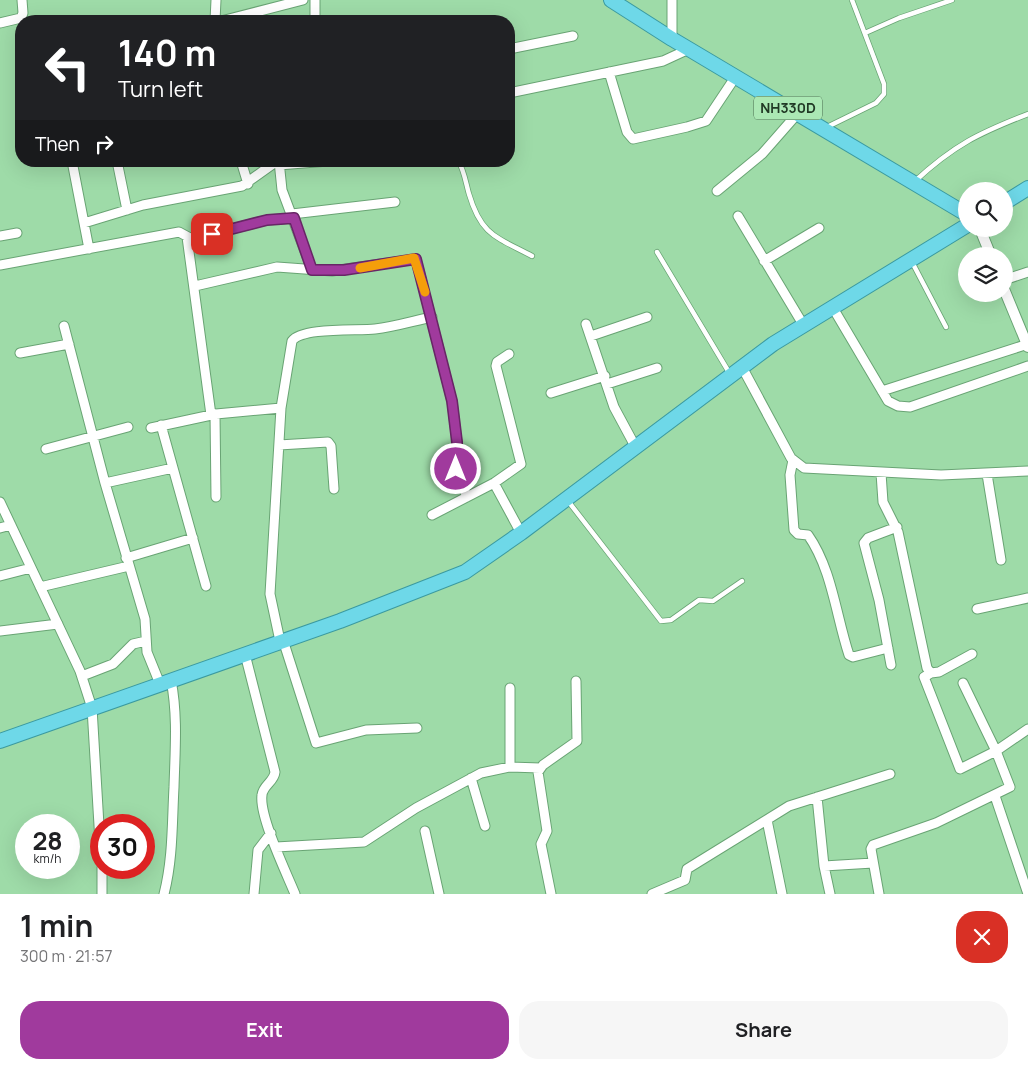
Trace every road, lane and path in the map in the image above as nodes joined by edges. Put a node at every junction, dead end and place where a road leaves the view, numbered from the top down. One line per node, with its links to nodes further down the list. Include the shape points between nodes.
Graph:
1 (22, 0): 9 (street)
2 (216, 0): 10 (street)
3 (303, 0): 11 (street)
4 (316, 0): 12 (street)
5 (611, 0): 17 (highway, NH330D)
6 (672, 0): 17 (street)
7 (852, 0): 15 (lane)
8 (952, 0): 15 (lane)
9 (23, 15)
10 (215, 15)
11 (244, 15)
12 (315, 15)
13 (15, 19): 14 (street)
14 (0, 23)
15 (865, 33): 25 (lane, via 884,84 884,94 876,103)
16 (573, 36): 18 (street)
17 (672, 39): 19 (highway, NH330D)
18 (515, 49)
19 (689, 49): 20 (street, via 663,62); 21 (highway, NH330D)
20 (609, 72): 21 (street, via 627,132 633,139 706,121); 22 (street)
21 (736, 76): 23 (highway, NH330D)
22 (515, 92)
23 (798, 113): 25 (highway, NH330D); 35 (street, via 762,154)
24 (1028, 114): 32 (lane, via 972,137)
25 (823, 128): 32 (highway, NH330D)
26 (73, 167): 42 (street)
27 (118, 167): 39 (street)
28 (243, 167): 33 (street)
29 (271, 167): 33 (street)
30 (279, 167): 40 (street, via 282,190)
31 (460, 167): 50 (lane, via 472,207 482,226 492,235)
32 (914, 182): 38 (highway, NH330D)
33 (248, 184): 39 (street)
34 (1028, 188): 36 (highway)
35 (717, 191)
36 (1013, 197)
37 (395, 202): 40 (street)
38 (958, 209)
39 (127, 210): 42 (street)
40 (293, 216): 47 (street); 54 (street)
41 (738, 216): 51 (street)
42 (84, 223): 48 (street)
43 (819, 228): 51 (street)
44 (958, 231): 52 (highway)
45 (17, 234): 46 (street)
46 (0, 236)
47 (187, 237): 48 (street, via 179,232); 57 (street)
48 (89, 249): 53 (street)
49 (657, 252): 74 (lane)
50 (532, 256)
51 (764, 261): 64 (street)
52 (911, 261): 59 (highway); 65 (lane)
53 (0, 265)
54 (312, 270): 57 (street, via 277,267); 60 (street, via 344,270 414,258)
55 (1028, 272): 56 (street)
56 (1013, 277)
57 (196, 286): 79 (street)
58 (1010, 302): 68 (street)
59 (833, 308): 64 (highway); 76 (street)
60 (432, 317): 78 (street, via 376,329 316,332 295,338 291,345); 96 (street, via 452,401 457,442 456,469)
61 (646, 318): 66 (street)
62 (586, 324): 66 (street)
63 (64, 326): 67 (street)
64 (804, 326): 72 (highway)
65 (946, 327)
66 (590, 336): 75 (street)
67 (69, 344): 69 (street); 83 (street)
68 (1028, 345): 76 (street)
69 (20, 353)
70 (509, 354): 92 (street, via 496,366 521,464)
71 (1028, 366): 76 (street, via 910,407 888,402)
72 (742, 367): 74 (highway); 87 (street)
73 (657, 368): 75 (street)
74 (731, 375): 85 (highway)
75 (606, 380): 77 (street); 85 (street, via 614,407)
76 (882, 392)
77 (551, 393)
78 (281, 408): 79 (street); 84 (street)
79 (213, 415): 80 (street); 95 (street)
80 (161, 425): 82 (street); 88 (street)
81 (128, 427): 83 (street)
82 (151, 428)
83 (94, 437): 86 (street); 93 (street)
84 (279, 445): 94 (street, via 328,442); 117 (street, via 270,594)
85 (635, 446): 97 (highway)
86 (46, 449)
87 (793, 460): 90 (street, via 799,466 811,469); 118 (street, via 790,475 794,530 808,535 822,564 849,655 853,657)
88 (173, 468): 93 (street); 104 (street)
89 (1028, 471): 91 (street)
90 (881, 473): 91 (street); 101 (street, via 883,502)
91 (987, 474): 105 (street)
92 (494, 483): 96 (street); 103 (street)
93 (105, 484): 106 (street)
94 (334, 489)
95 (216, 497)
96 (467, 497): 99 (street)
97 (566, 499): 103 (highway); 109 (lane, via 661,621 671,620 699,600 713,601)
98 (0, 502): 100 (street)
99 (432, 516)
100 (11, 525): 102 (street); 107 (street)
101 (897, 527): 118 (street, via 868,538 864,543); 122 (street, via 926,665)
102 (0, 528)
103 (521, 533): 117 (highway, via 479,563 439,584)
104 (193, 538): 106 (street); 110 (street)
105 (1001, 560)
106 (128, 562): 111 (street); 116 (street, via 145,619)
107 (31, 568): 108 (street); 111 (street)
108 (0, 576)
109 (742, 582)
110 (206, 586)
111 (40, 587): 114 (street)
112 (1028, 598): 113 (street)
113 (978, 608)
114 (58, 624): 115 (street); 123 (street)
115 (0, 631)
116 (146, 640): 123 (street, via 133,644 117,662); 124 (street, via 147,652)
117 (282, 641): 119 (highway); 129 (street, via 316,743 366,730)
118 (888, 648): 121 (street)
119 (245, 654): 124 (highway); 142 (street, via 274,767 274,778 264,788 262,796)
120 (972, 654): 122 (street)
121 (891, 665)
122 (931, 673): 132 (street, via 924,677 960,769)
123 (82, 676): 128 (street)
124 (166, 682): 128 (highway); 149 (street, via 175,698 176,729 171,860)
125 (576, 682): 134 (street, via 577,741)
126 (963, 683): 132 (street)
127 (510, 688): 133 (street)
128 (92, 708): 131 (highway); 139 (street)
129 (417, 728)
130 (1028, 729): 132 (street)
131 (0, 741)
132 (996, 751): 137 (street, via 1010,785)
133 (510, 766): 134 (street); 136 (street)
134 (540, 768): 153 (street, via 538,780 547,831 541,844)
135 (890, 774): 138 (street)
136 (471, 778): 141 (street); 144 (street, via 402,816 364,842)
137 (995, 796): 145 (street, via 936,823 876,844 871,849); 158 (street)
138 (817, 797): 140 (street, via 789,806); 146 (street)
139 (98, 814)
140 (767, 820): 154 (street, via 687,869 685,880); 155 (street)
141 (485, 826)
142 (271, 832): 144 (street); 150 (street, via 258,850)
143 (425, 832): 152 (street)
144 (276, 847): 151 (street)
145 (873, 863): 146 (street); 157 (street)
146 (824, 866): 156 (street)
147 (102, 879): 148 (street)
148 (102, 894)
149 (164, 894)
150 (254, 894)
151 (295, 894)
152 (439, 894)
153 (552, 894)
154 (652, 894)
155 (782, 894)
156 (830, 894)
157 (879, 894)
158 (1028, 894)

